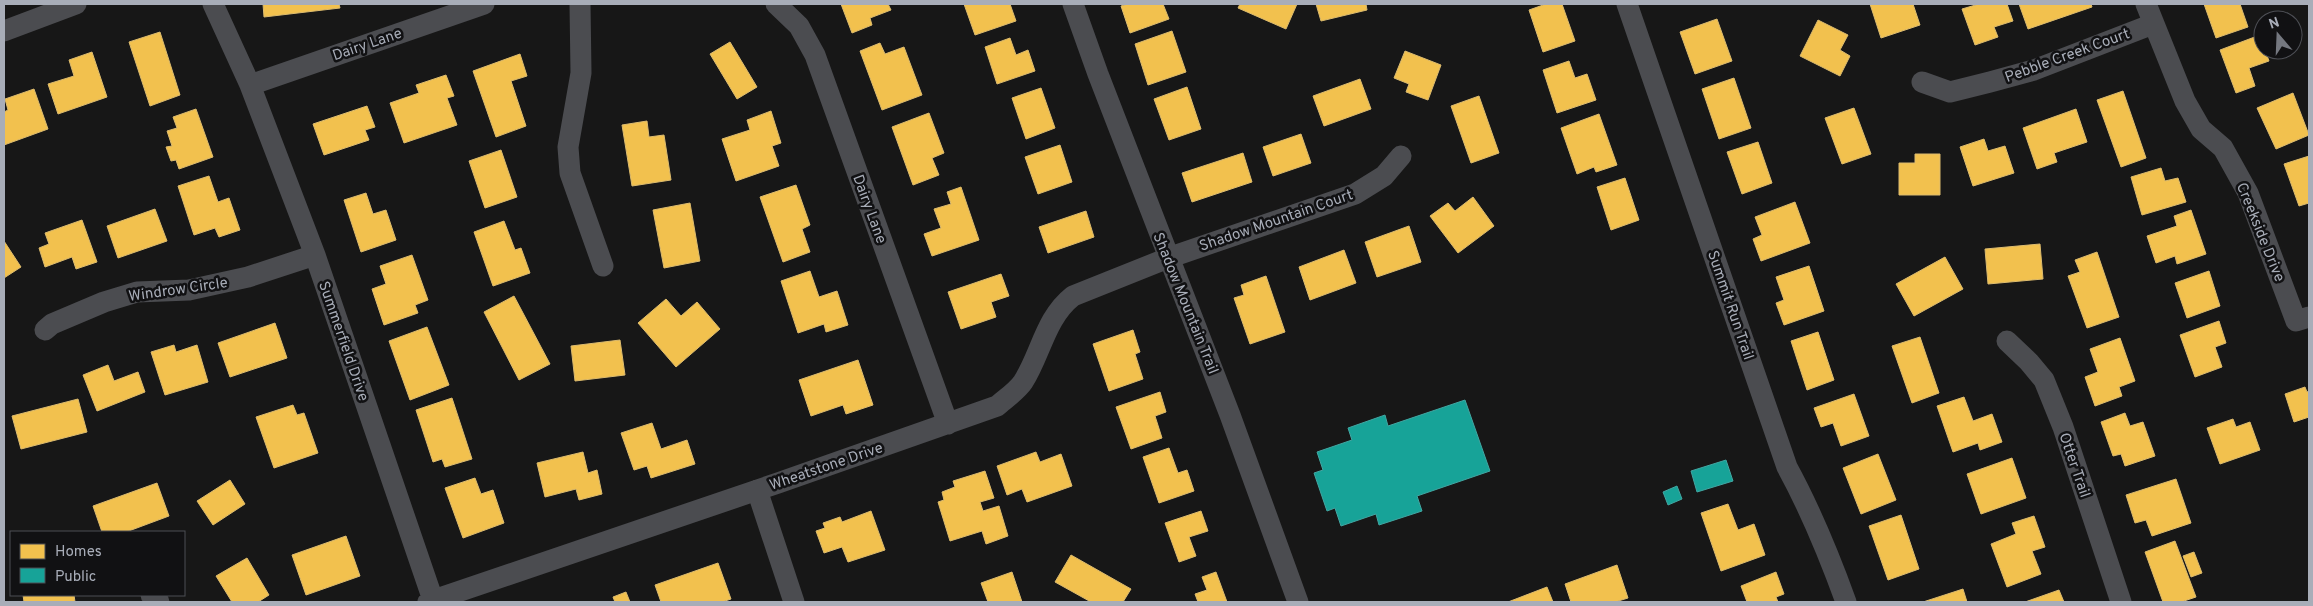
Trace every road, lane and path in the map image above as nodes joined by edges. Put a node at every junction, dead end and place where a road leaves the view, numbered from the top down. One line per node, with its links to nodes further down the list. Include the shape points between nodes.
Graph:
1 (76, 4): 10 (street)
2 (213, 4): 12 (street, Summerfield Drive)
3 (484, 4): 12 (street, Dairy Lane)
4 (580, 4): 16 (street, via 581,73 568,147 570,173)
5 (776, 4): 20 (street, Dairy Lane, via 799,26 815,55)
6 (1073, 4): 15 (street, Shadow Mountain Trail)
7 (1627, 4): 25 (street, Summit Run Trail, via 1787,467 1828,550)
8 (2146, 4): 9 (street, Creekside Drive)
9 (2153, 24): 11 (street, Pebble Creek Court, via 2034,70 1982,84 1950,92); 17 (street, Creekside Drive, via 2193,115 2201,129 2223,148 2248,193 2296,321)
10 (4, 31)
11 (1922, 82)
12 (250, 84): 14 (street, Summerfield Drive)
13 (1401, 156): 15 (street, Shadow Mountain Court, via 1384,176 1355,194)
14 (315, 255): 18 (street, Windrow Circle, via 248,277 188,290 137,292 104,302); 22 (street, Summerfield Drive)
15 (1168, 258): 20 (street, Wheatstone Drive, via 1073,296 1062,304 1052,318 1022,383 997,406); 24 (street, Shadow Mountain Trail)
16 (604, 266)
17 (2309, 317)
18 (45, 330)
19 (2006, 341): 26 (street, Otter Trail, via 2044,380 2063,427)
20 (948, 424): 21 (street, Wheatstone Drive)
21 (757, 490): 22 (street, Wheatstone Drive); 23 (street)
22 (430, 601)
23 (794, 602)
24 (1298, 602)
25 (1846, 602)
26 (2121, 602)

